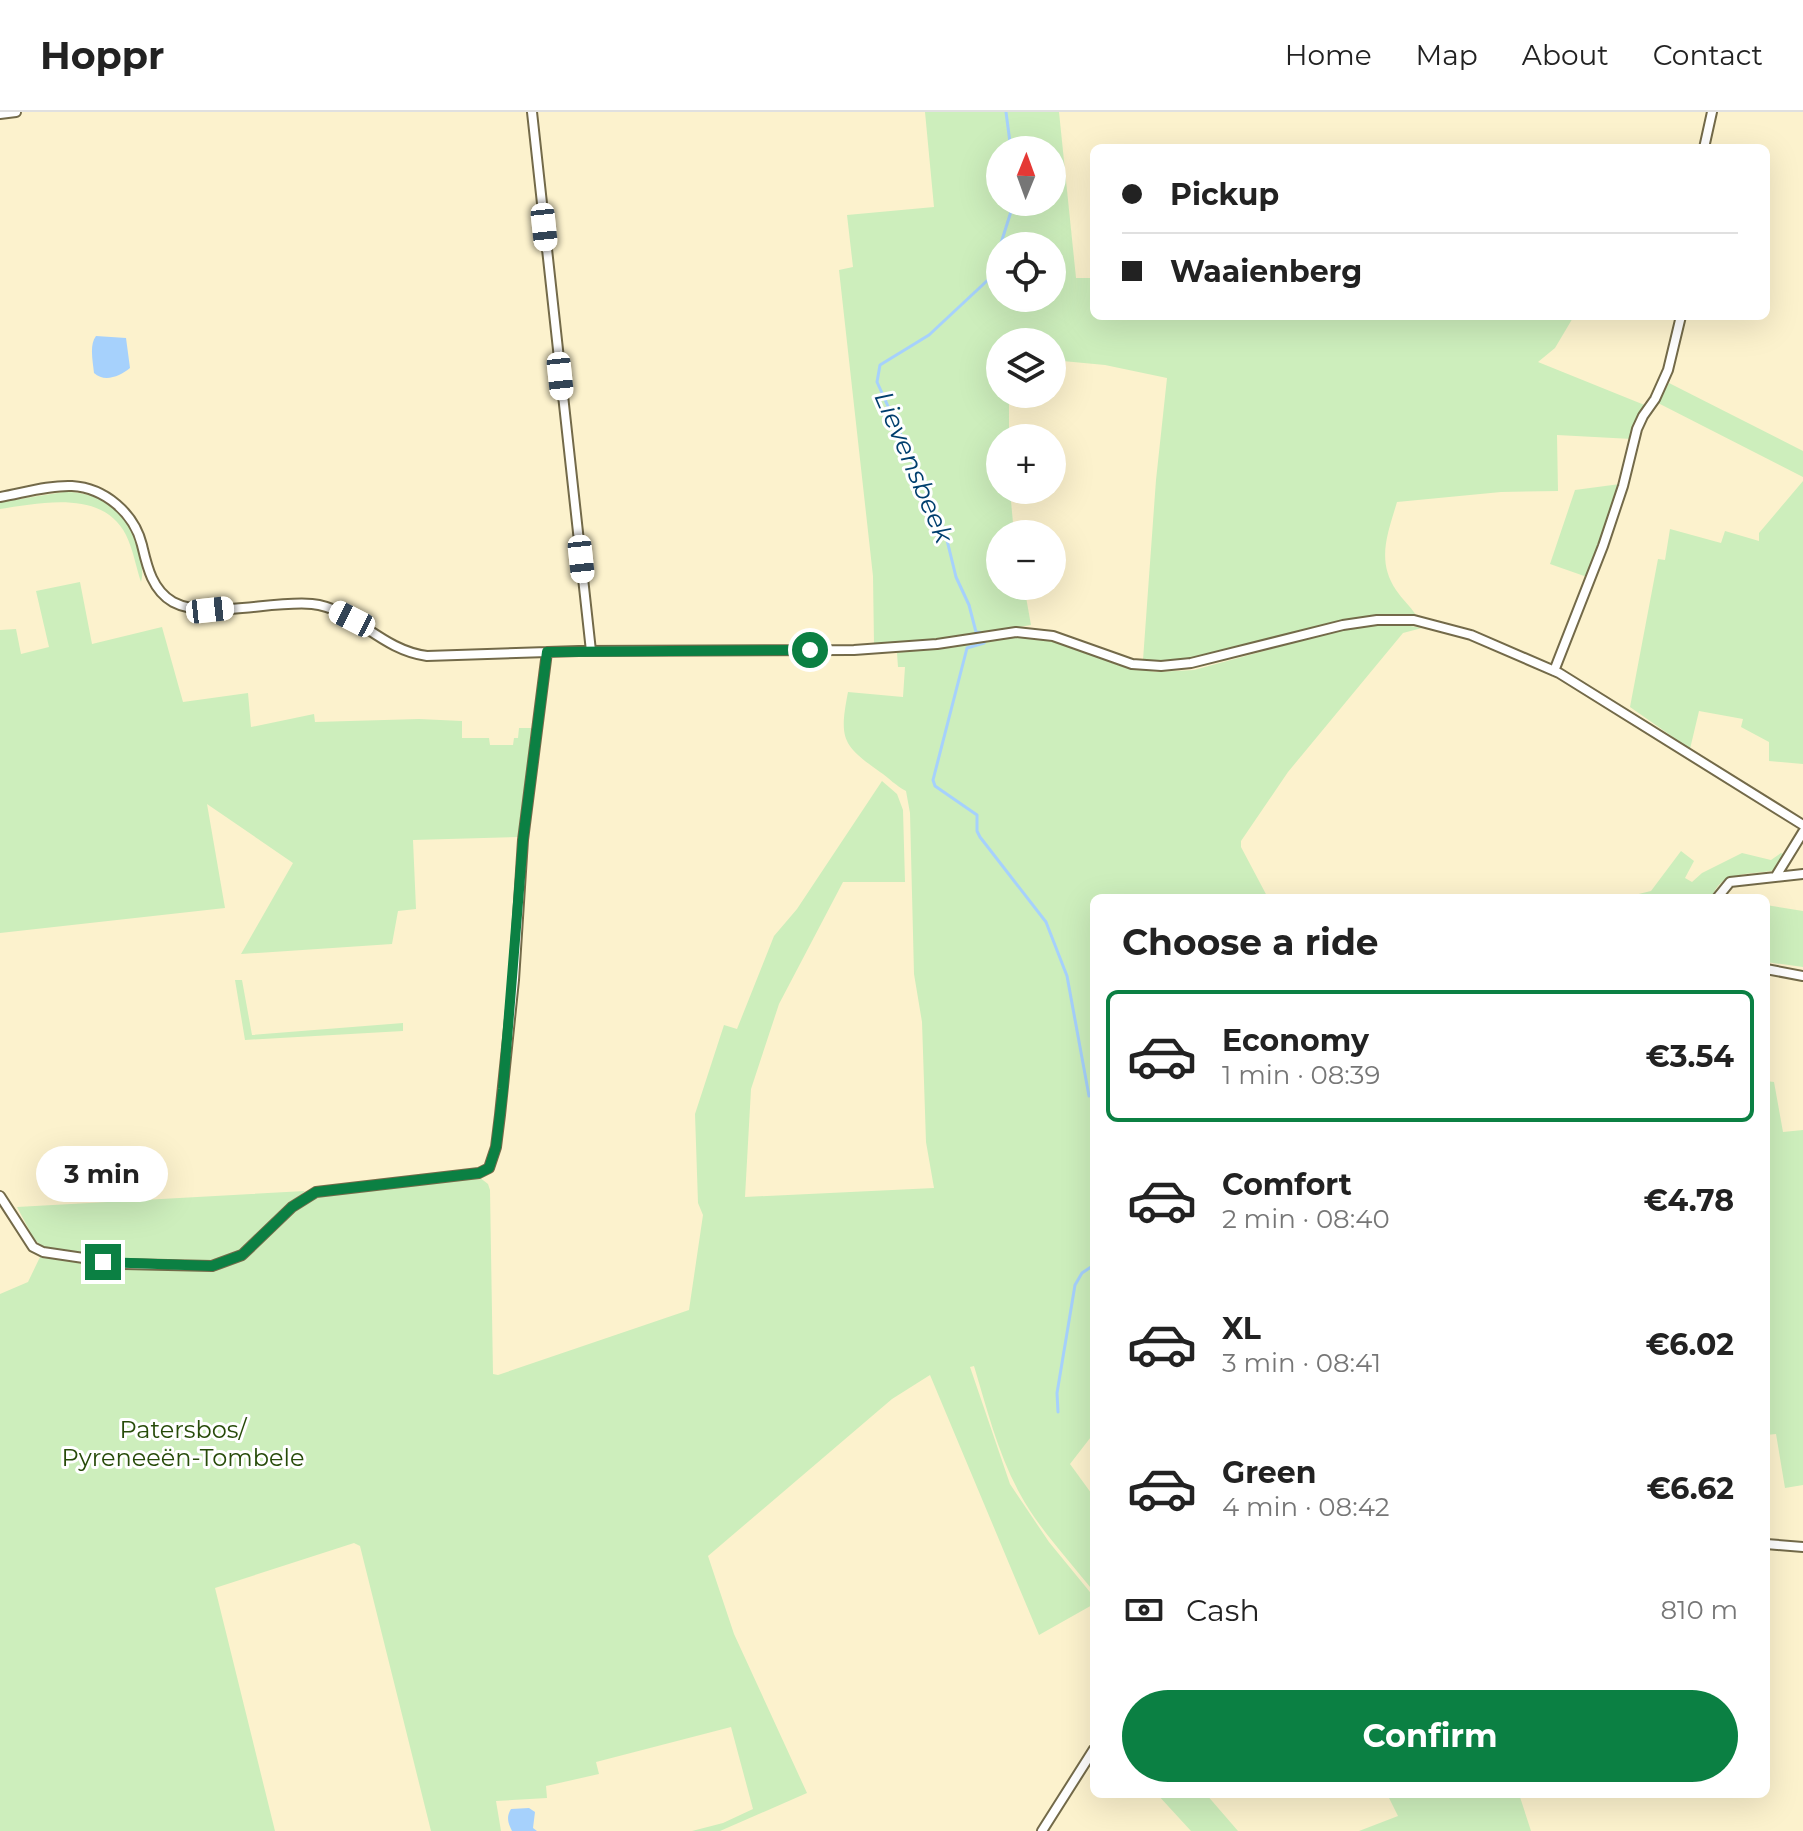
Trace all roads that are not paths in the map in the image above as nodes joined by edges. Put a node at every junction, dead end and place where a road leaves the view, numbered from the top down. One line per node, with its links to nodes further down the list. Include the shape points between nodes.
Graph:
1 (16, 112): 4 (street)
2 (532, 112): 8 (street)
3 (1712, 112): 5 (street)
4 (0, 114)
5 (1705, 144)
6 (1680, 320): 10 (street, via 1668,370 1637,429 1603,546)
7 (0, 497): 9 (street, via 69,486 99,492 134,524 147,569 160,590 184,606 210,610 322,605 384,642 423,656)
8 (591, 651): 9 (street); 10 (street, via 854,650 1029,632 1132,664 1161,666 1343,625 1402,620 1471,635)
9 (547, 652): 18 (street, via 523,840 500,1115 494,1156 485,1171 316,1192 292,1207 242,1255 212,1266 124,1264 43,1252 33,1247)
10 (1554, 671): 11 (street)
11 (1803, 825)
12 (1803, 832): 14 (street)
13 (1803, 874): 14 (street)
14 (1776, 876): 15 (street, via 1730,882)
15 (1720, 894)
16 (1770, 970): 17 (street)
17 (1803, 976)
18 (0, 1196)
19 (1770, 1544): 20 (street)
20 (1803, 1547)
21 (1090, 1755): 22 (street)
22 (1042, 1831)

